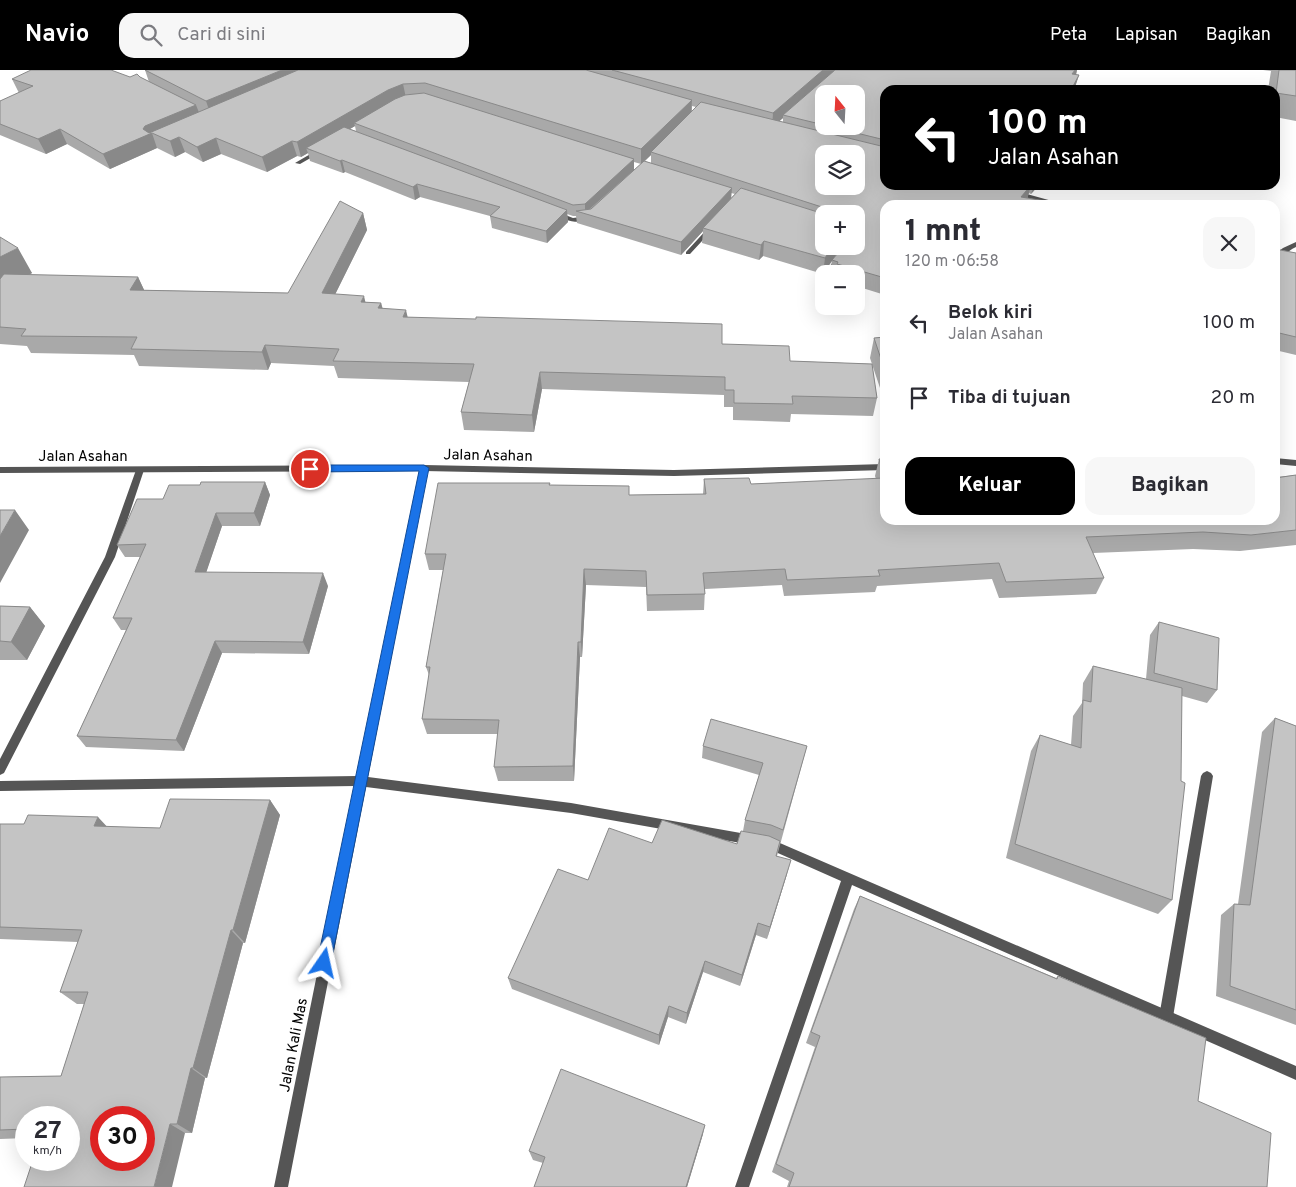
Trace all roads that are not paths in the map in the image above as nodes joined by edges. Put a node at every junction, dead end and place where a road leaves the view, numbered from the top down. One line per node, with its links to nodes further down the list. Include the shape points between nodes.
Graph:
1 (323, 149): 2 (street)
2 (298, 163)
3 (1013, 192): 4 (street)
4 (1043, 200)
5 (544, 209): 6 (street, via 572,220 588,219)
6 (595, 213)
7 (718, 221): 9 (street)
8 (1296, 244): 10 (street, via 1284,249)
9 (688, 253)
10 (1280, 255)
11 (1280, 461): 12 (street)
12 (1296, 463)
13 (880, 467): 14 (street, Jalan Asahan, via 674,473)
14 (424, 468): 16 (street, Jalan Asahan); 19 (street, Jalan Kali Mas)
15 (0, 470): 16 (street, Jalan Asahan)
16 (140, 470): 17 (street, via 110,557)
17 (0, 770)
18 (1207, 776): 22 (street)
19 (360, 781): 20 (street); 21 (street, via 571,808 768,843); 24 (street, Jalan Kali Mas)
20 (0, 786)
21 (848, 878): 22 (street); 25 (street)
22 (1166, 1017): 23 (street)
23 (1296, 1073)
24 (281, 1187)
25 (742, 1187)

